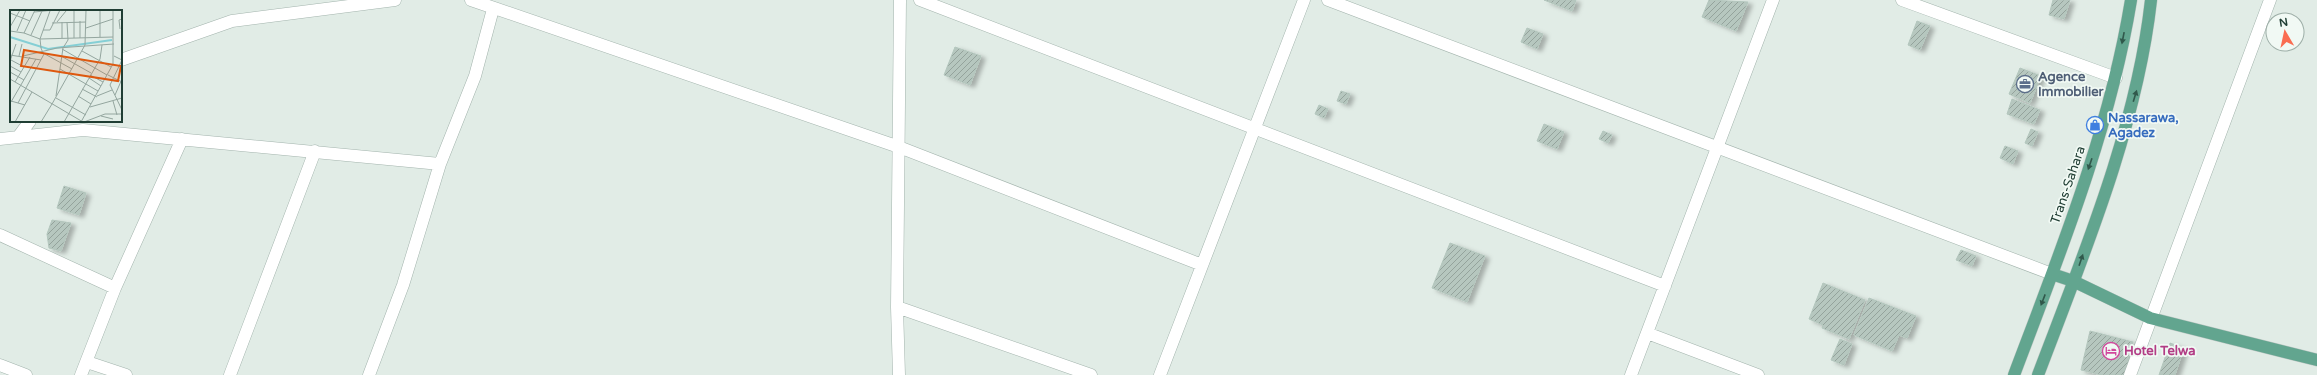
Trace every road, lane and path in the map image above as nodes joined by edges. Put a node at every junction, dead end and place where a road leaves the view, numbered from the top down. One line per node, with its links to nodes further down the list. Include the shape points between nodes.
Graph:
1 (395, 0): 13 (street, via 232,21)
2 (471, 0): 12 (street)
3 (900, 0): 20 (street)
4 (920, 0): 16 (street)
5 (1304, 0): 16 (street)
6 (1328, 0): 21 (street)
7 (1773, 0): 21 (street)
8 (1902, 0): 14 (street)
9 (2131, 0): 14 (main road, Trans-Sahara, one-way to 14)
10 (2151, 0): 27 (main road, one-way to 10, via 2110,176 2136,91 2146,46)
11 (2270, 0): 31 (street)
12 (493, 9): 20 (street); 23 (street, via 475,76)
13 (122, 60)
14 (2116, 78): 26 (main road, Trans-Sahara, one-way to 26, via 2092,160)
15 (29, 122): 17 (street)
16 (1254, 128): 25 (street); 28 (street)
17 (18, 137): 18 (street); 19 (street, via 83,130)
18 (0, 139)
19 (182, 140): 22 (street); 29 (street)
20 (899, 147): 25 (street); 30 (street)
21 (1717, 147): 26 (street); 28 (street)
22 (315, 151): 23 (street); 39 (street)
23 (440, 164): 40 (street, via 403,285)
24 (0, 235): 29 (street)
25 (1202, 265): 43 (street)
26 (2052, 274): 27 (main road); 46 (main road, Trans-Sahara, one-way to 46)
27 (2073, 281): 31 (main road); 47 (main road)
28 (1665, 286): 32 (street)
29 (115, 288): 34 (street)
30 (897, 306): 41 (street); 42 (street)
31 (2150, 318): 33 (main road); 48 (street)
32 (1647, 333): 44 (street); 45 (street)
33 (2317, 360)
34 (87, 362): 37 (street); 38 (street)
35 (0, 365): 36 (street)
36 (26, 375)
37 (81, 375)
38 (126, 375)
39 (230, 375)
40 (369, 375)
41 (899, 375)
42 (1091, 375)
43 (1160, 375)
44 (1631, 375)
45 (1758, 375)
46 (2014, 375)
47 (2038, 375)
48 (2130, 375)

